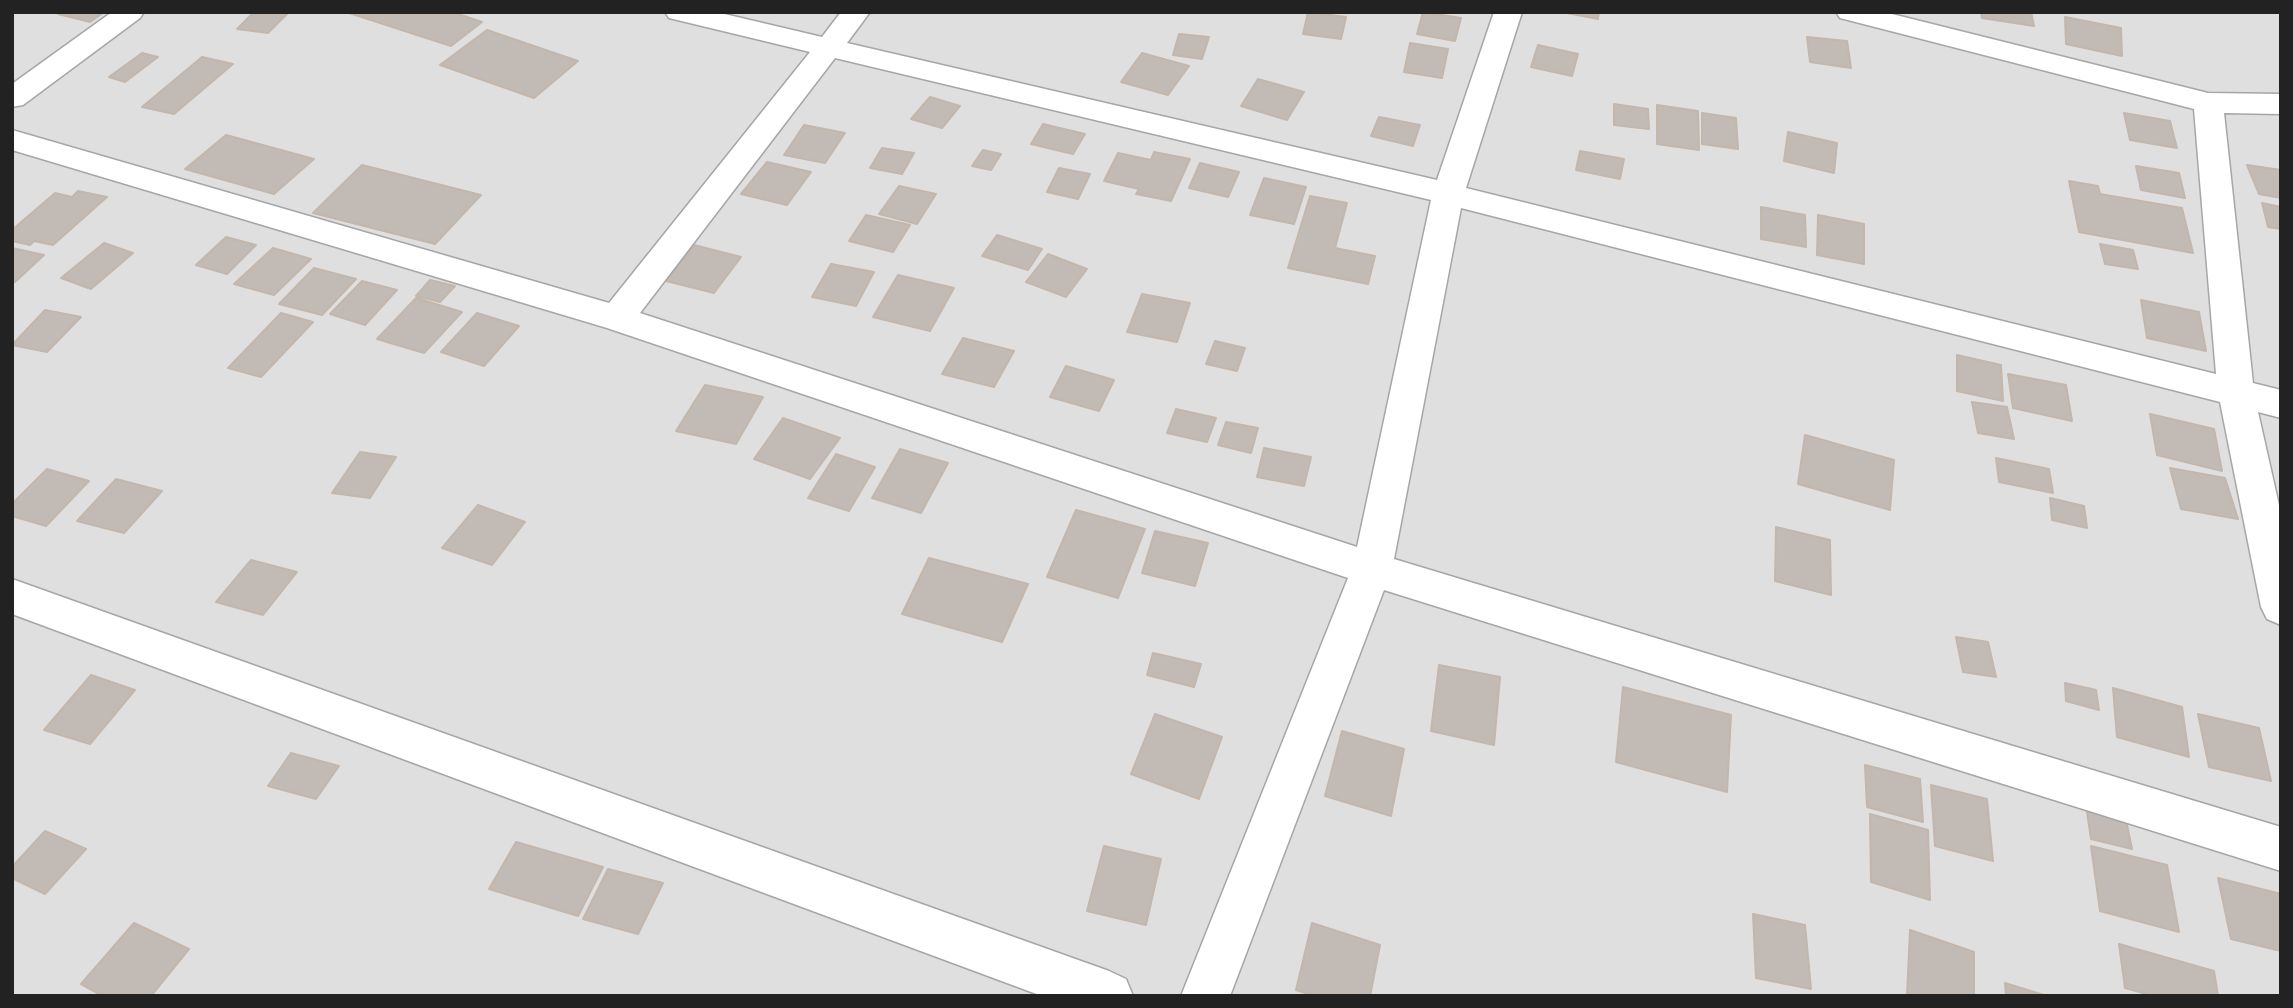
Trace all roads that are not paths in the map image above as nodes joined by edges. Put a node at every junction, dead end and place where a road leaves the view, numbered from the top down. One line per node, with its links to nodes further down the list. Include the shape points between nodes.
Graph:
1 (130, 12): 7 (street)
2 (678, 12): 6 (street)
3 (856, 12): 6 (street)
4 (1508, 12): 11 (street)
5 (1850, 12): 8 (street)
6 (828, 47): 11 (street); 12 (street)
7 (12, 98)
8 (2208, 103): 9 (street); 13 (street)
9 (2281, 104)
10 (12, 140): 12 (street)
11 (1448, 194): 13 (street); 15 (street)
12 (617, 318): 15 (street)
13 (2236, 393): 14 (street); 17 (street)
14 (2281, 404)
15 (1371, 569): 18 (street); 20 (street)
16 (12, 596): 19 (street)
17 (2281, 607)
18 (2281, 849)
19 (1109, 996)
20 (1205, 996)

